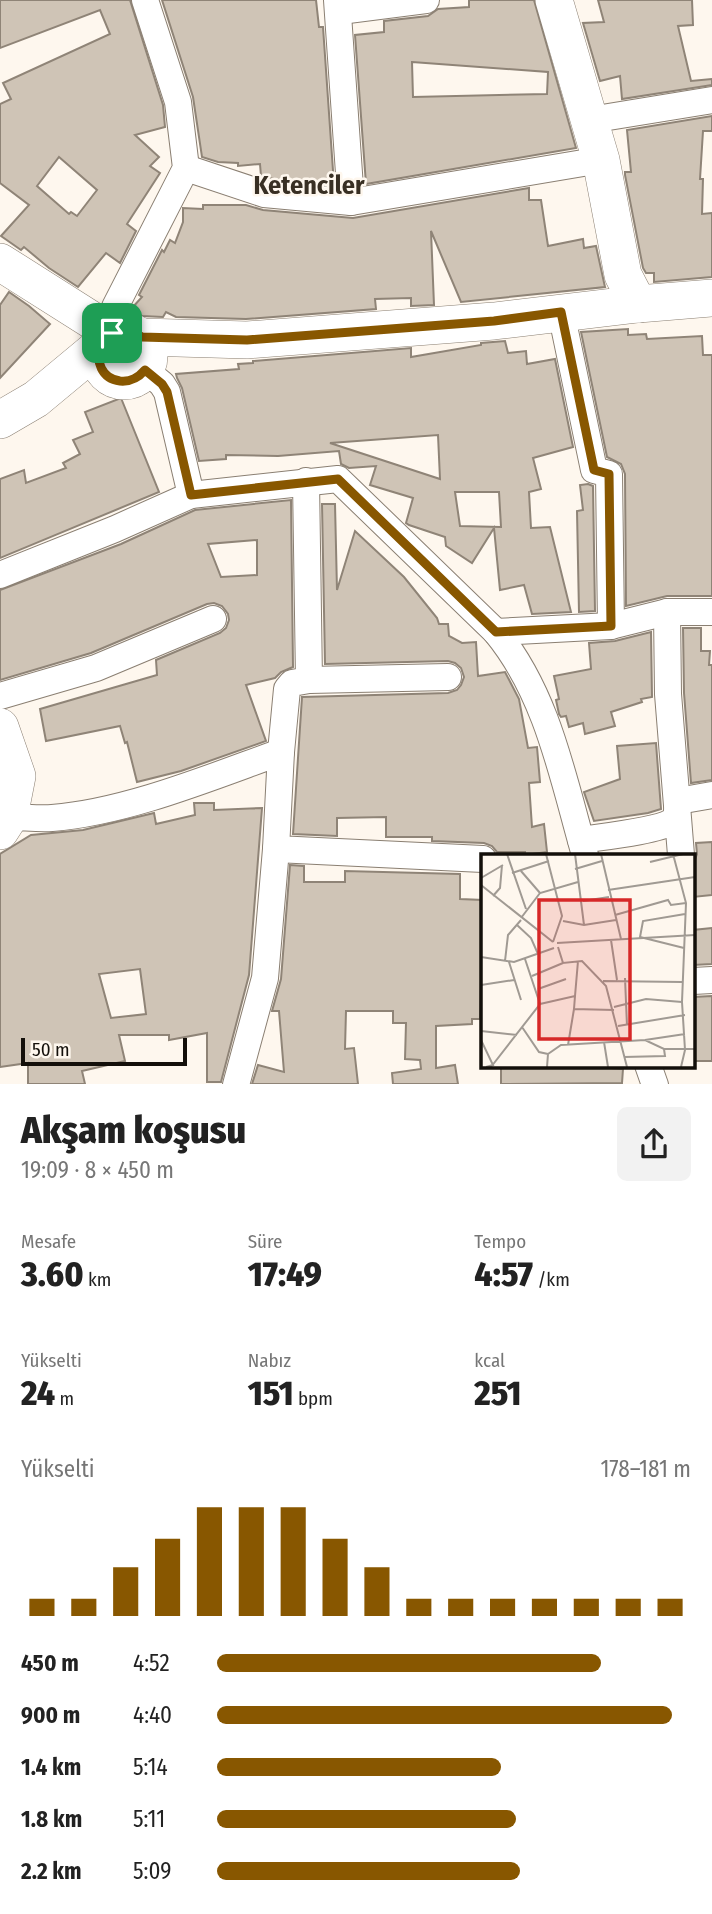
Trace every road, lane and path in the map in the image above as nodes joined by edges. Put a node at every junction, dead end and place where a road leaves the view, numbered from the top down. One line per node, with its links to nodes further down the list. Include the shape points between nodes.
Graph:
1 (145, 0): 8 (street, via 178,102)
2 (426, 0): 4 (street)
3 (554, 0): 6 (main road)
4 (339, 6): 9 (street)
5 (712, 100): 6 (street)
6 (590, 120): 7 (main road)
7 (601, 160): 9 (street); 12 (main road, via 623,275)
8 (186, 168): 9 (street, via 264,194); 14 (street, via 115,307)
9 (351, 202)
10 (0, 262): 14 (main road)
11 (712, 298): 12 (main road)
12 (638, 303): 13 (main road)
13 (561, 312): 14 (main road); 22 (street, via 594,470 609,474)
14 (123, 353): 15 (main road); 17 (street, via 167,392)
15 (0, 421)
16 (306, 481): 17 (street); 23 (street, via 338,479); 25 (street)
17 (191, 495): 18 (street)
18 (0, 575)
19 (667, 612): 20 (street); 22 (street); 30 (street, via 668,694)
20 (712, 612)
21 (213, 619): 26 (street, via 96,668)
22 (611, 626): 23 (street)
23 (496, 632): 32 (street, via 533,689 562,769)
24 (448, 677): 25 (street)
25 (309, 680): 28 (street, via 292,683 287,689)
26 (0, 696)
27 (0, 727): 31 (main road, via 17,776)
28 (281, 752): 31 (street, via 163,793); 33 (street)
29 (712, 795): 30 (street)
30 (678, 802): 32 (street, via 677,816 670,822); 34 (street)
31 (4, 824)
32 (583, 848)
33 (276, 849): 35 (street); 39 (street, via 265,978)
34 (681, 854)
35 (481, 859)
36 (712, 980): 37 (street)
37 (694, 981)
38 (649, 1067): 40 (street)
39 (236, 1084)
40 (655, 1084)

